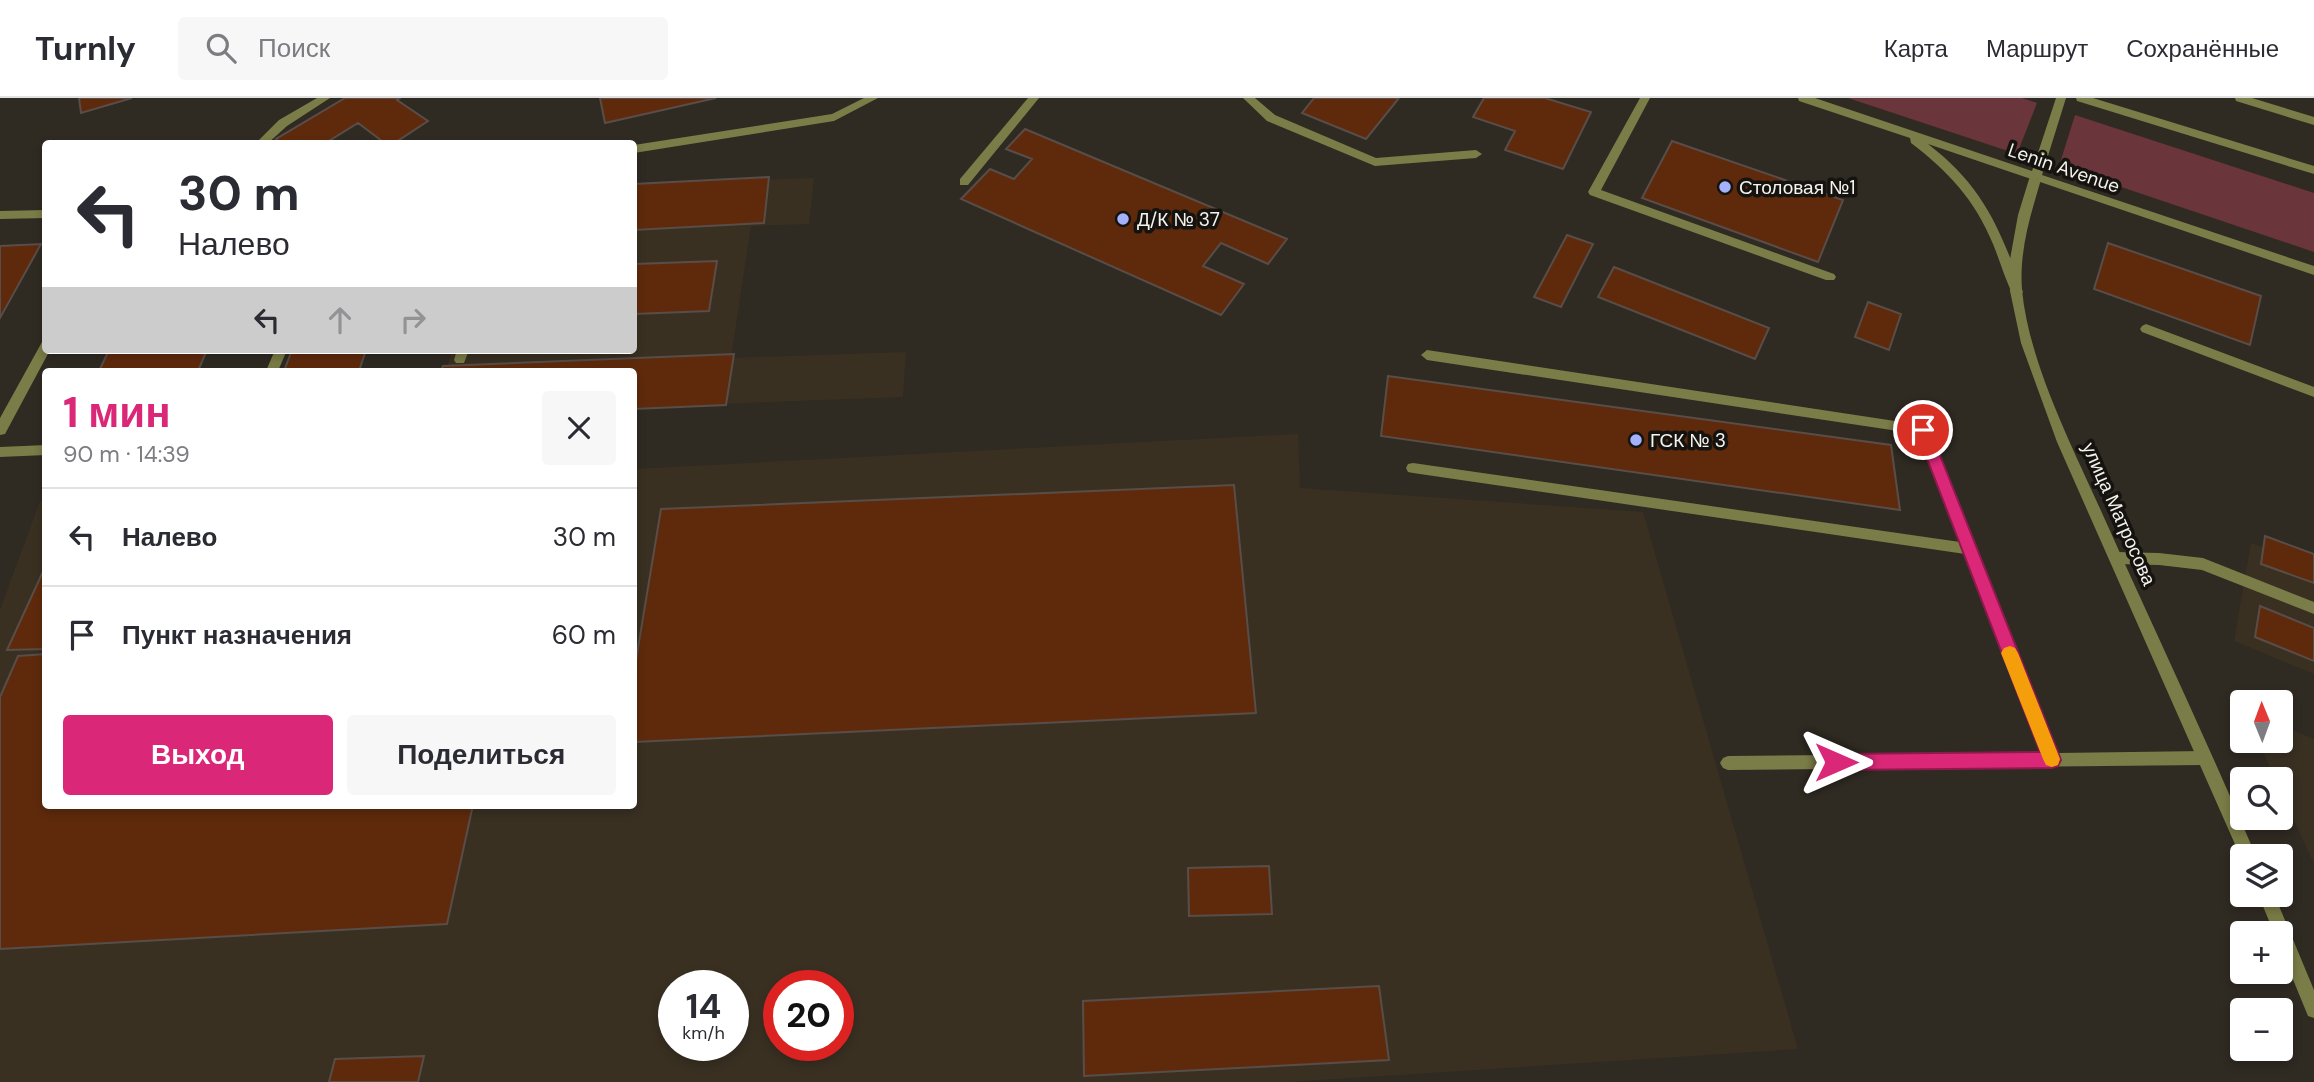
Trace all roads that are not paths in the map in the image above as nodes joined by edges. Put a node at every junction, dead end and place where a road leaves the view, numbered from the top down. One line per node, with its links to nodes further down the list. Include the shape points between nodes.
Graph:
1 (325, 98): 12 (street)
2 (873, 98): 13 (street, via 834,117)
3 (1034, 98): 17 (street)
4 (1248, 98): 14 (street, via 1271,118 1376,162)
5 (1645, 98): 21 (street, via 1594,192)
6 (1803, 98): 11 (street, Lenin Avenue)
7 (2061, 98): 16 (street, улица Матросова)
8 (2081, 98): 15 (street)
9 (2240, 98): 10 (street)
10 (2314, 121)
11 (1903, 131): 16 (street, Lenin Avenue); 22 (street, via 1974,192)
12 (264, 140)
13 (637, 149)
14 (1476, 154)
15 (2314, 170)
16 (2036, 176): 20 (street, Lenin Avenue); 22 (street, улица Матросова, via 2017,241)
17 (964, 182)
18 (42, 214): 19 (street)
19 (0, 215)
20 (2314, 271)
21 (1830, 277)
22 (2017, 292): 32 (street, улица Матросова, via 2042,385)
23 (2146, 329): 26 (street)
24 (42, 352): 27 (street)
25 (1427, 355): 31 (street, via 1923,430)
26 (2314, 392)
27 (0, 430)
28 (42, 450): 29 (street)
29 (0, 452)
30 (1413, 468): 31 (street)
31 (1968, 549): 35 (street)
32 (2116, 558): 33 (street, via 2203,564); 34 (street, улица Матросова)
33 (2314, 608)
34 (2204, 758): 35 (street); 37 (street, улица Матросова)
35 (2052, 760): 36 (street)
36 (1728, 763)
37 (2243, 844)
38 (2271, 907): 39 (street)
39 (2314, 1010)

